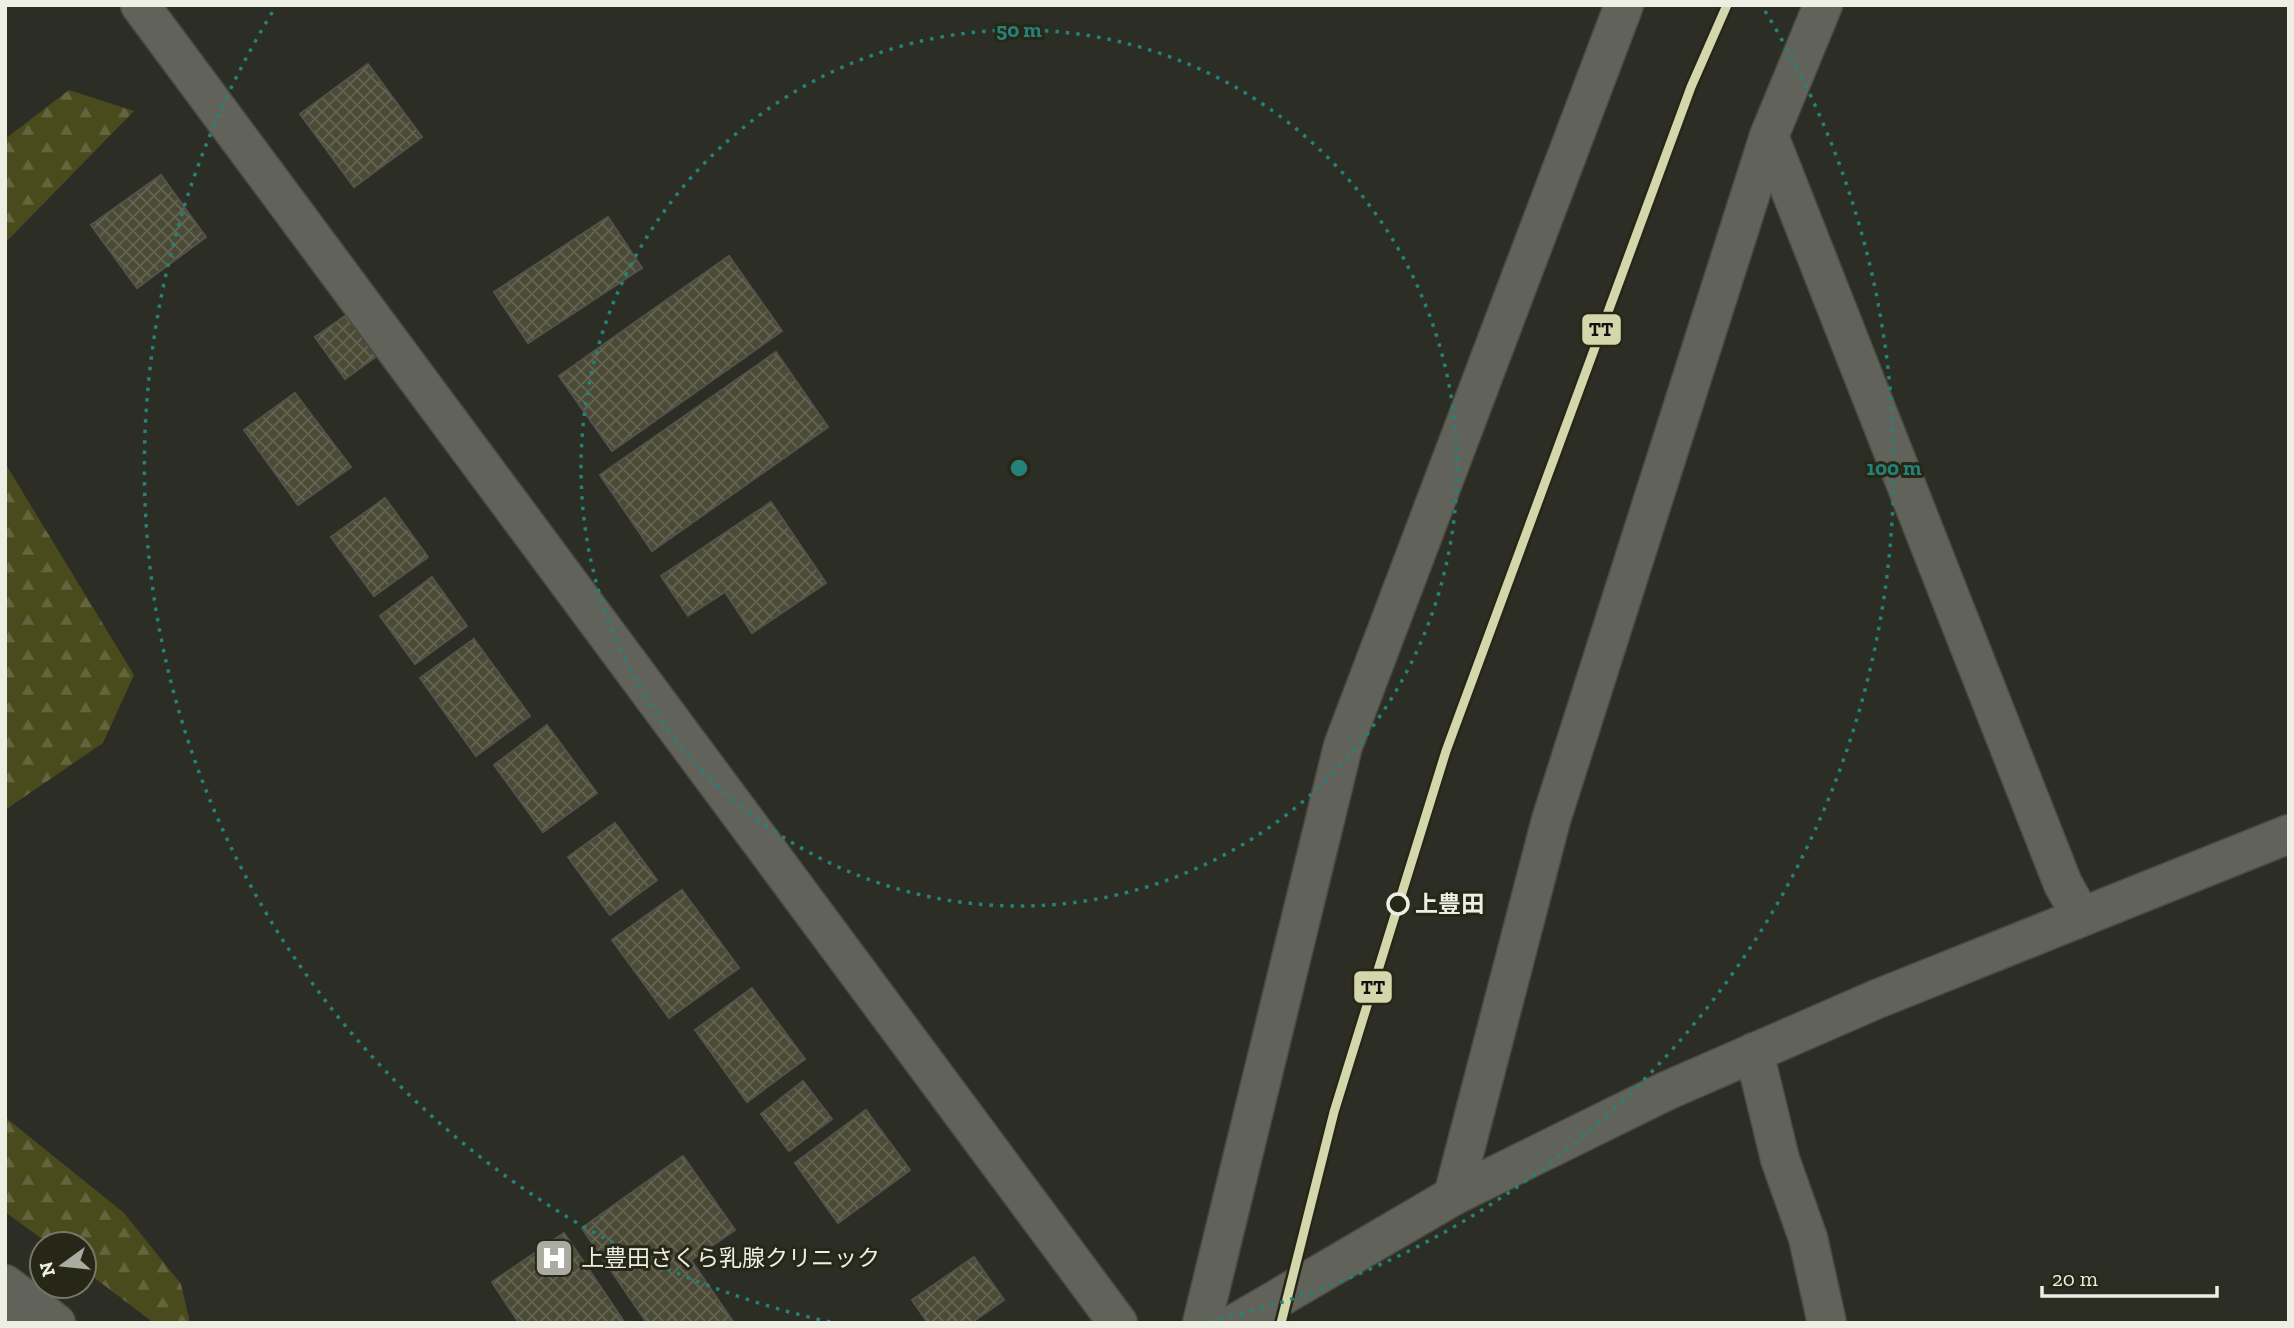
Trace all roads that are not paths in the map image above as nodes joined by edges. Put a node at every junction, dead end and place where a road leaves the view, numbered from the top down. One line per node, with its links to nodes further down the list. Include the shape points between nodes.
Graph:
1 (140, 5): 13 (street)
2 (1624, 5): 14 (street, via 1343,746)
3 (1823, 5): 4 (street)
4 (1769, 136): 6 (street, via 2063,884); 8 (street, via 1551,820)
5 (2289, 834): 6 (street)
6 (2081, 916): 7 (street)
7 (1754, 1052): 8 (street); 16 (street, via 1780,1158 1808,1238)
8 (1453, 1196): 15 (street)
9 (5, 1284): 12 (street)
10 (5, 1290): 11 (street)
11 (15, 1323)
12 (56, 1323)
13 (1118, 1323)
14 (1202, 1323)
15 (1236, 1323)
16 (1826, 1323)

